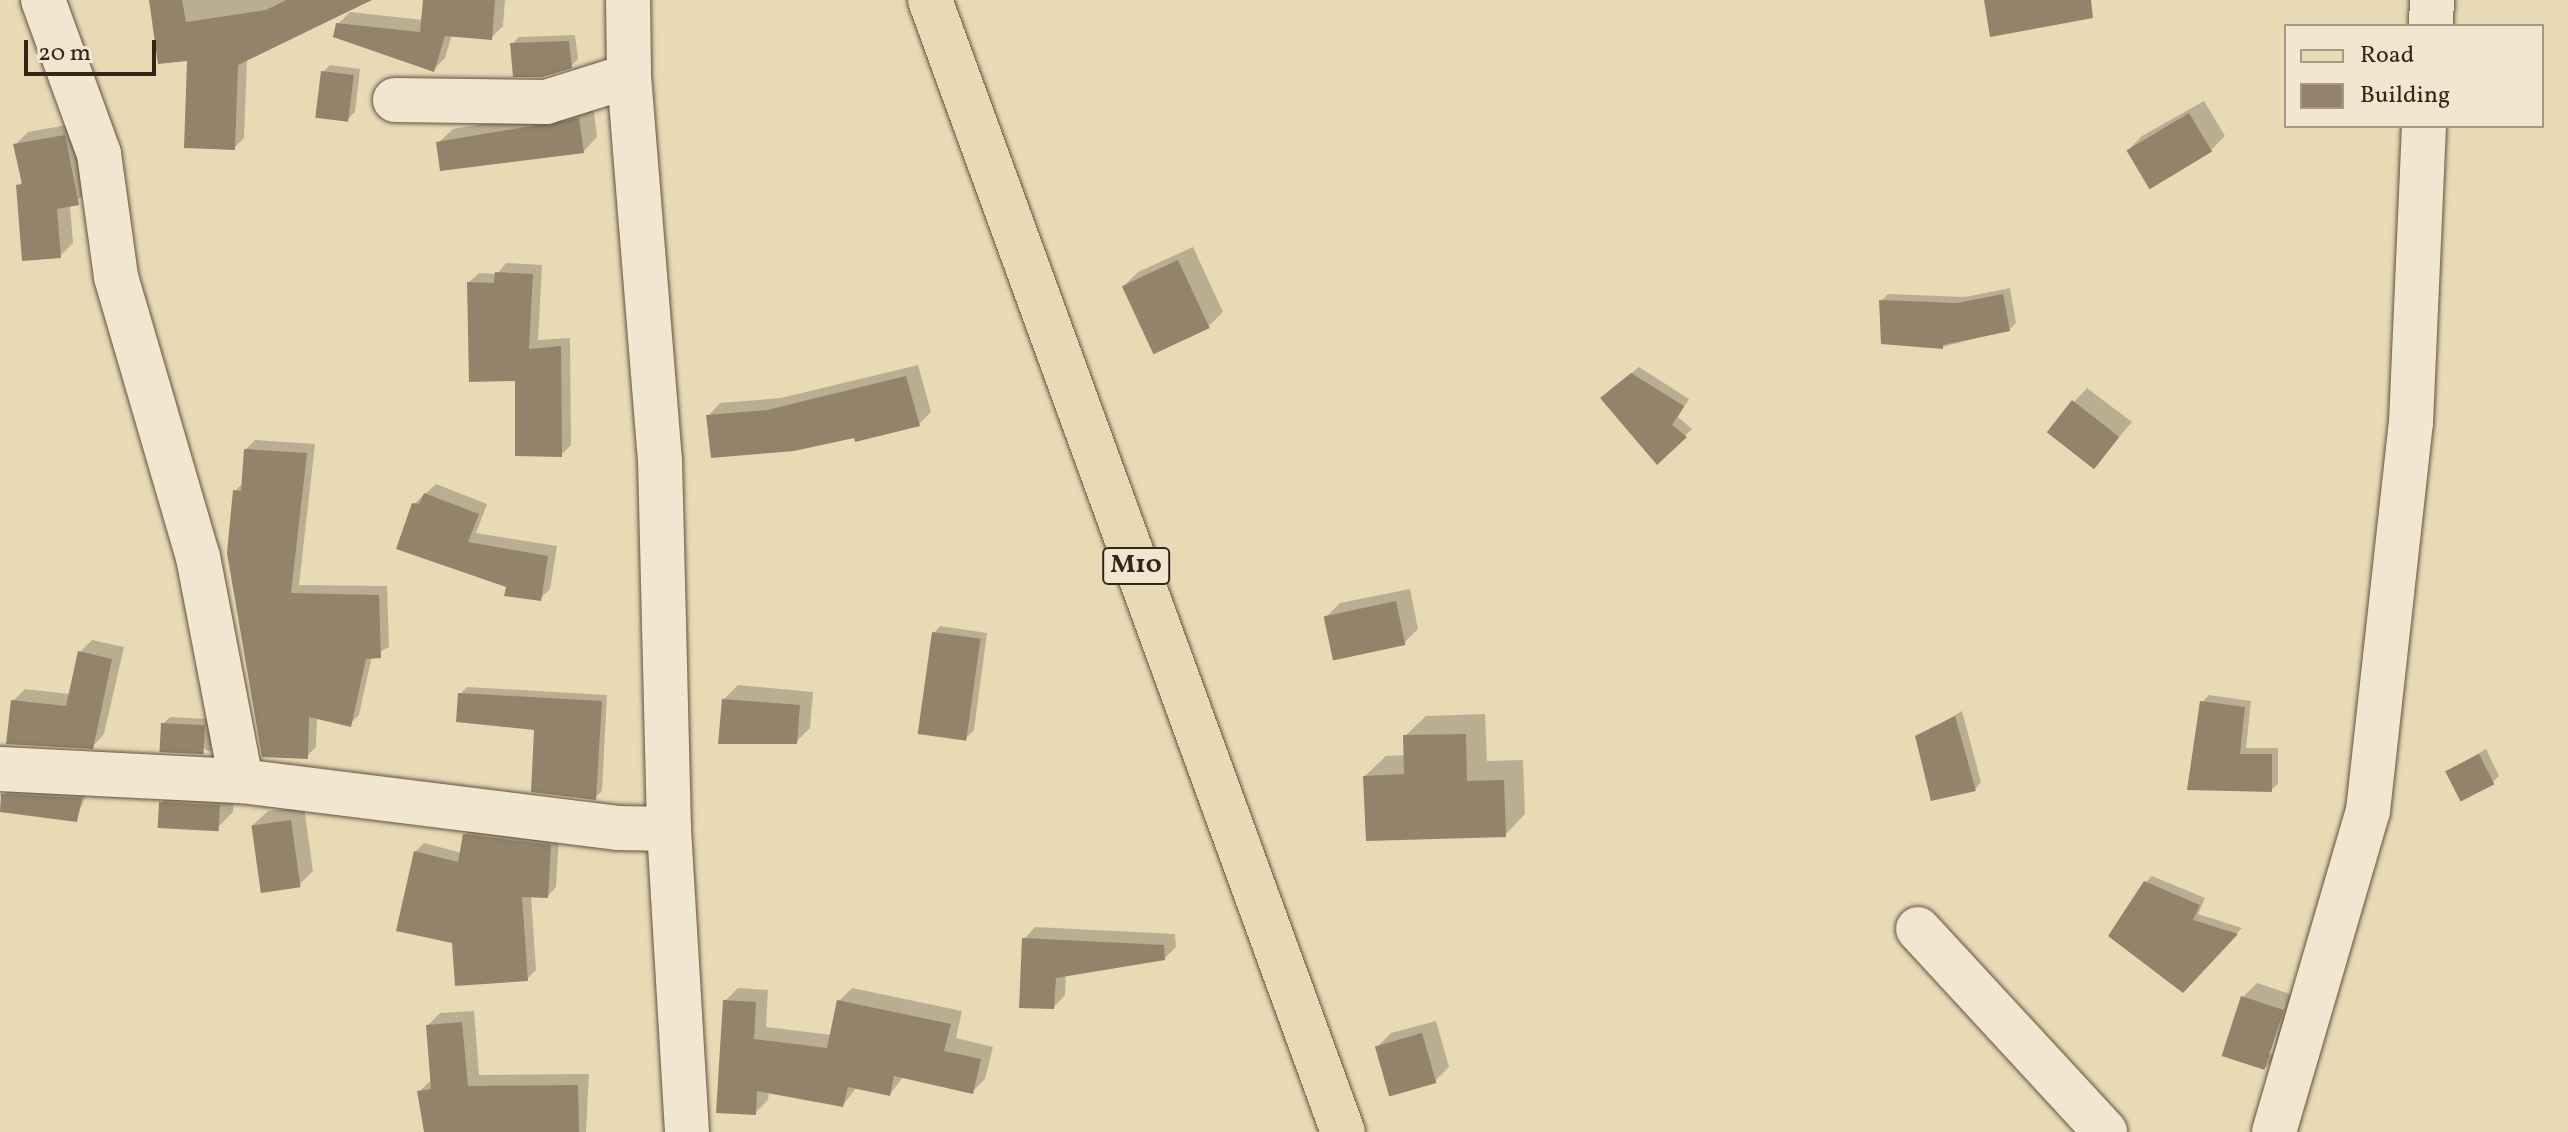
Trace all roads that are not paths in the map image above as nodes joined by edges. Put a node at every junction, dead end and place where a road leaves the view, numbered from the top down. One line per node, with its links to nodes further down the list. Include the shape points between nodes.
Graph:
1 (43, 0): 10 (street, via 99,154 116,277 198,557)
2 (628, 0): 6 (street)
3 (930, 0): 14 (main road, M10)
4 (2432, 0): 5 (street)
5 (2431, 24)
6 (629, 76): 7 (street, via 546,102); 11 (street, via 660,460)
7 (395, 100)
8 (2424, 128): 16 (street, via 2411,423 2368,811)
9 (0, 769): 10 (street)
10 (241, 781): 11 (street, via 619,828)
11 (669, 829): 13 (street)
12 (1918, 929): 15 (street)
13 (687, 1132)
14 (1343, 1132)
15 (2105, 1132)
16 (2274, 1132)

